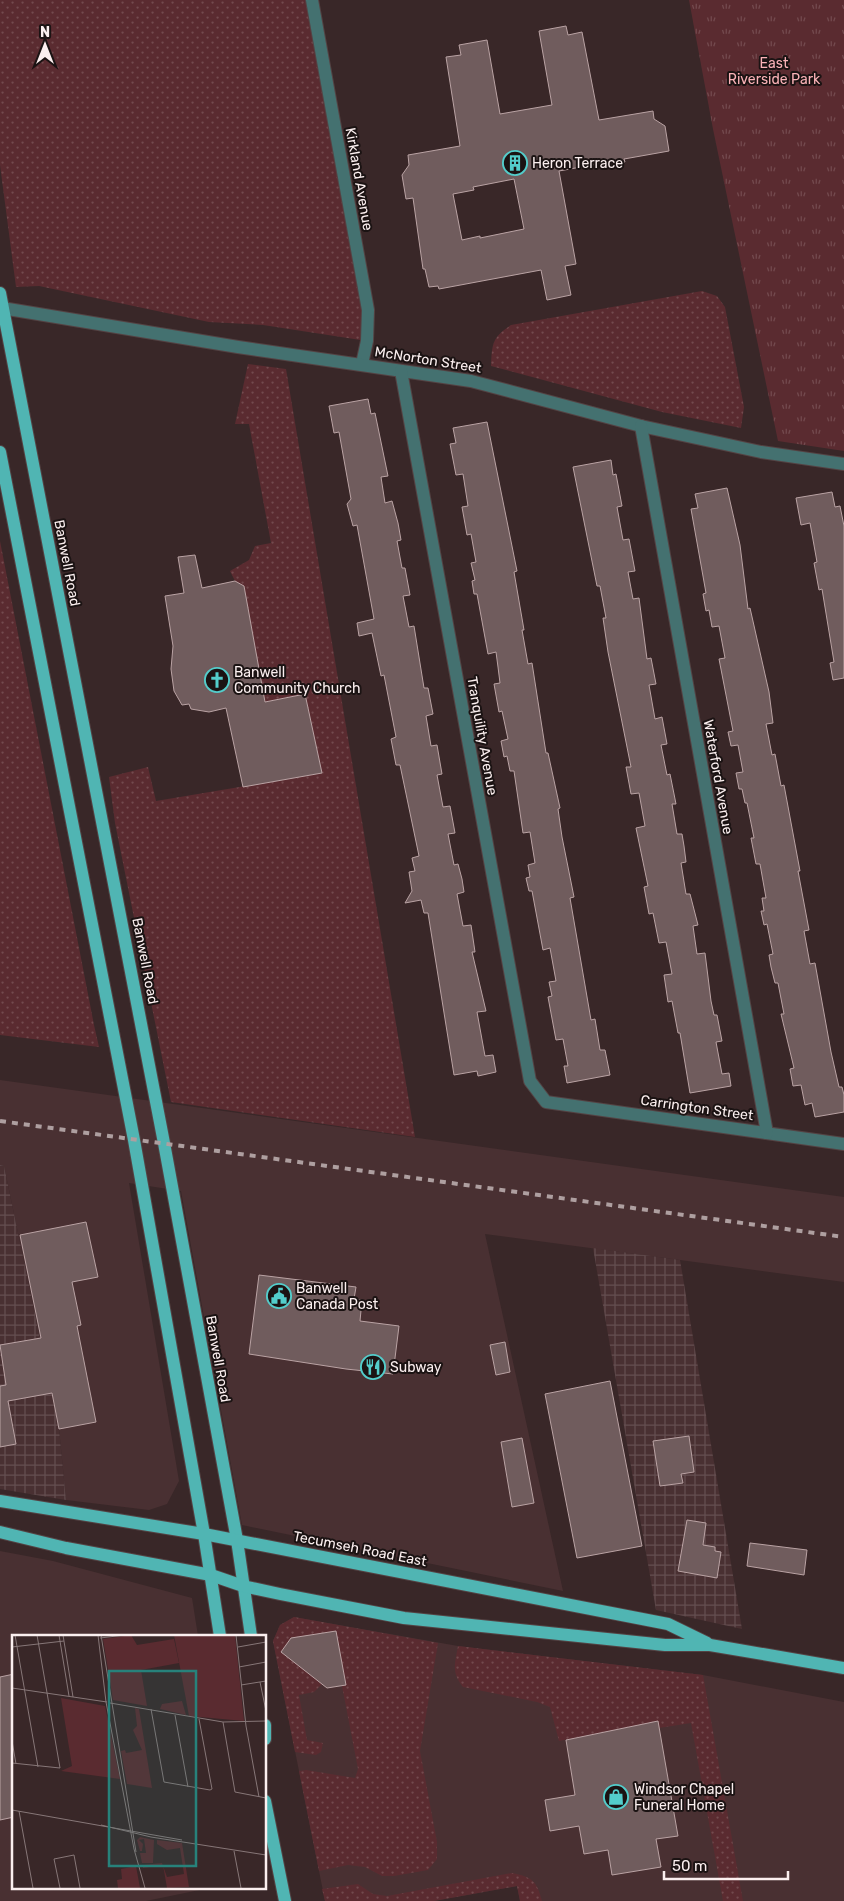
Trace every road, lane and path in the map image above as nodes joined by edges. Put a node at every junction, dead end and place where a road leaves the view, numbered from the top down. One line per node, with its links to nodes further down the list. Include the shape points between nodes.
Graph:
1 (312, 0): 4 (street, Kirkland Avenue, via 368,310)
2 (0, 293): 3 (main road, Banwell Road)
3 (1, 308): 4 (street, McNorton Street); 15 (main road, Banwell Road, via 93,770)
4 (362, 364): 5 (street, McNorton Street)
5 (402, 371): 6 (street, McNorton Street, via 471,380); 9 (street, Tranquility Avenue, via 530,1081)
6 (641, 426): 8 (street, McNorton Street, via 761,452); 10 (street, Waterford Avenue)
7 (0, 452): 14 (main road, via 134,1140)
8 (844, 464)
9 (546, 1102): 10 (street, Carrington Street)
10 (767, 1133): 11 (street, Carrington Street)
11 (844, 1144)
12 (0, 1501): 14 (main road, Tecumseh Road East)
13 (0, 1532): 16 (main road, Tecumseh Road East)
14 (204, 1534): 15 (main road, Tecumseh Road East); 16 (main road)
15 (237, 1540): 17 (main road, Banwell Road); 20 (main road, Tecumseh Road East, via 668,1624)
16 (211, 1575): 17 (main road, Tecumseh Road East); 18 (main road)
17 (243, 1586): 19 (main road, Banwell Road); 20 (main road, Tecumseh Road East, via 404,1618 664,1645)
18 (220, 1635)
19 (251, 1635)
20 (710, 1645): 21 (main road, Tecumseh Road East)
21 (844, 1668)
22 (266, 1806): 23 (main road)
23 (286, 1901)

